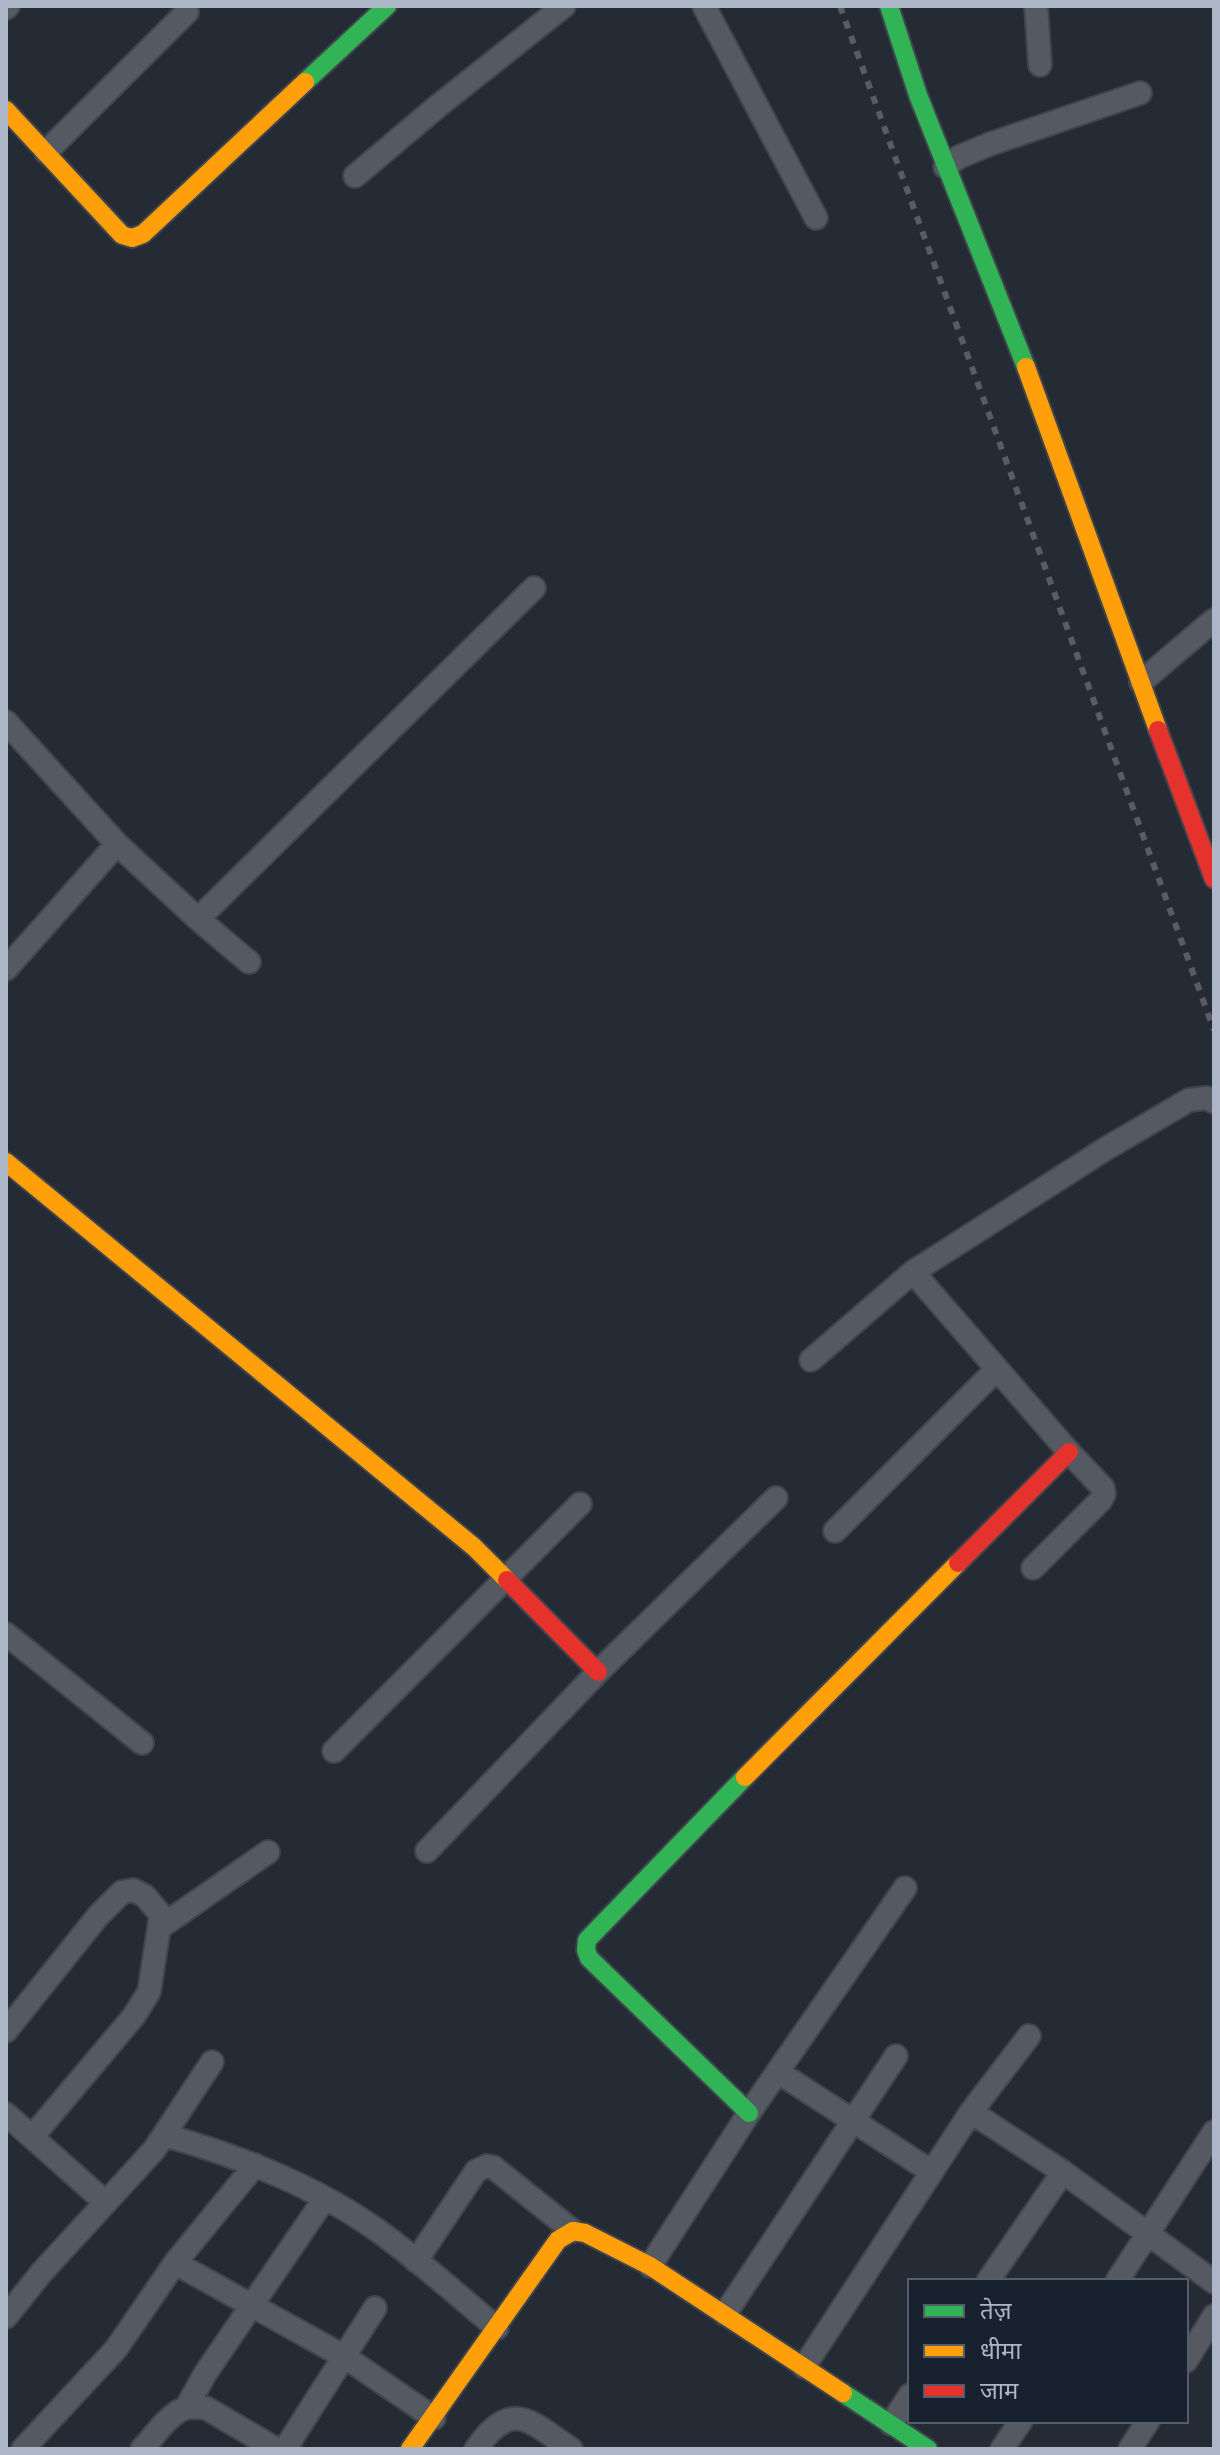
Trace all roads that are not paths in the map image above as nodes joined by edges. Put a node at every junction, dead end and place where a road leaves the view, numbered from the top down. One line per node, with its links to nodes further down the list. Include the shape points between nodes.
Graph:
1 (387, 6): 10 (street, via 143,234 122,235)
2 (564, 6): 12 (street)
3 (704, 6): 13 (street)
4 (889, 6): 11 (street)
5 (1036, 6): 7 (street)
6 (187, 12): 10 (street)
7 (1040, 65)
8 (1140, 93): 11 (street, via 990,144)
9 (6, 110): 10 (street)
10 (46, 152)
11 (945, 167): 16 (street, via 1041,404)
12 (355, 176)
13 (816, 218)
14 (534, 588): 20 (street)
15 (1214, 620): 16 (street)
16 (1141, 682): 19 (street)
17 (6, 722): 18 (street)
18 (117, 844): 20 (street); 22 (street)
19 (1214, 879)
20 (198, 919): 21 (street)
21 (249, 962)
22 (6, 969)
23 (1214, 1102): 25 (street, via 1189,1100)
24 (6, 1162): 33 (street, via 474,1547)
25 (913, 1272): 26 (street); 27 (street)
26 (811, 1360)
27 (997, 1369): 28 (street); 31 (street)
28 (1069, 1452): 32 (street, via 1104,1494); 48 (street, via 587,1940 589,1958)
29 (776, 1498): 35 (street)
30 (580, 1504): 33 (street)
31 (835, 1531)
32 (1033, 1568)
33 (506, 1580): 35 (street); 37 (street)
34 (6, 1634): 36 (street)
35 (598, 1672): 38 (street)
36 (142, 1743)
37 (334, 1751)
38 (427, 1851)
39 (268, 1852): 41 (street)
40 (905, 1888): 46 (street)
41 (159, 1928): 42 (street, via 161,1915 145,1896 122,1892); 53 (street, via 153,1978 141,2004)
42 (6, 2031)
43 (1029, 2036): 47 (street)
44 (896, 2056): 50 (street)
45 (212, 2062): 52 (street)
46 (778, 2072): 48 (street); 50 (street)
47 (971, 2112): 55 (street); 56 (street)
48 (749, 2113): 63 (street)
49 (6, 2114): 53 (street)
50 (853, 2121): 55 (street); 69 (street)
51 (1214, 2132): 60 (street)
52 (164, 2135): 54 (street); 58 (street)
53 (32, 2137): 58 (street)
54 (255, 2165): 57 (street); 62 (street)
55 (932, 2172): 75 (street)
56 (1063, 2172): 60 (street); 64 (street)
57 (325, 2198): 61 (street); 67 (street)
58 (105, 2202): 71 (street)
59 (573, 2231): 61 (street, via 487,2166 476,2171); 63 (street); 72 (street, via 558,2240)
60 (1149, 2233): 65 (street); 66 (street)
61 (416, 2261): 72 (street)
62 (175, 2263): 67 (street); 82 (street, via 116,2349)
63 (650, 2266): 69 (street)
64 (989, 2279)
65 (1118, 2279)
66 (1214, 2282)
67 (253, 2306): 73 (street); 77 (street)
68 (375, 2308): 73 (street)
69 (725, 2314): 75 (street)
70 (1214, 2316): 74 (street)
71 (6, 2317)
72 (497, 2328): 78 (street)
73 (345, 2357): 78 (street); 85 (street)
74 (1188, 2358)
75 (804, 2367): 81 (street)
76 (908, 2398): 81 (street)
77 (186, 2408): 83 (street); 84 (street, via 206,2408)
78 (434, 2418): 86 (street)
79 (1020, 2423): 90 (street)
80 (1147, 2423): 91 (street)
81 (891, 2424): 89 (street)
82 (23, 2449)
83 (142, 2449)
84 (276, 2449)
85 (285, 2449)
86 (410, 2449)
87 (476, 2449): 88 (street, via 495,2425 514,2419 535,2424)
88 (571, 2449)
89 (928, 2449)
90 (1002, 2449)
91 (1130, 2449)

